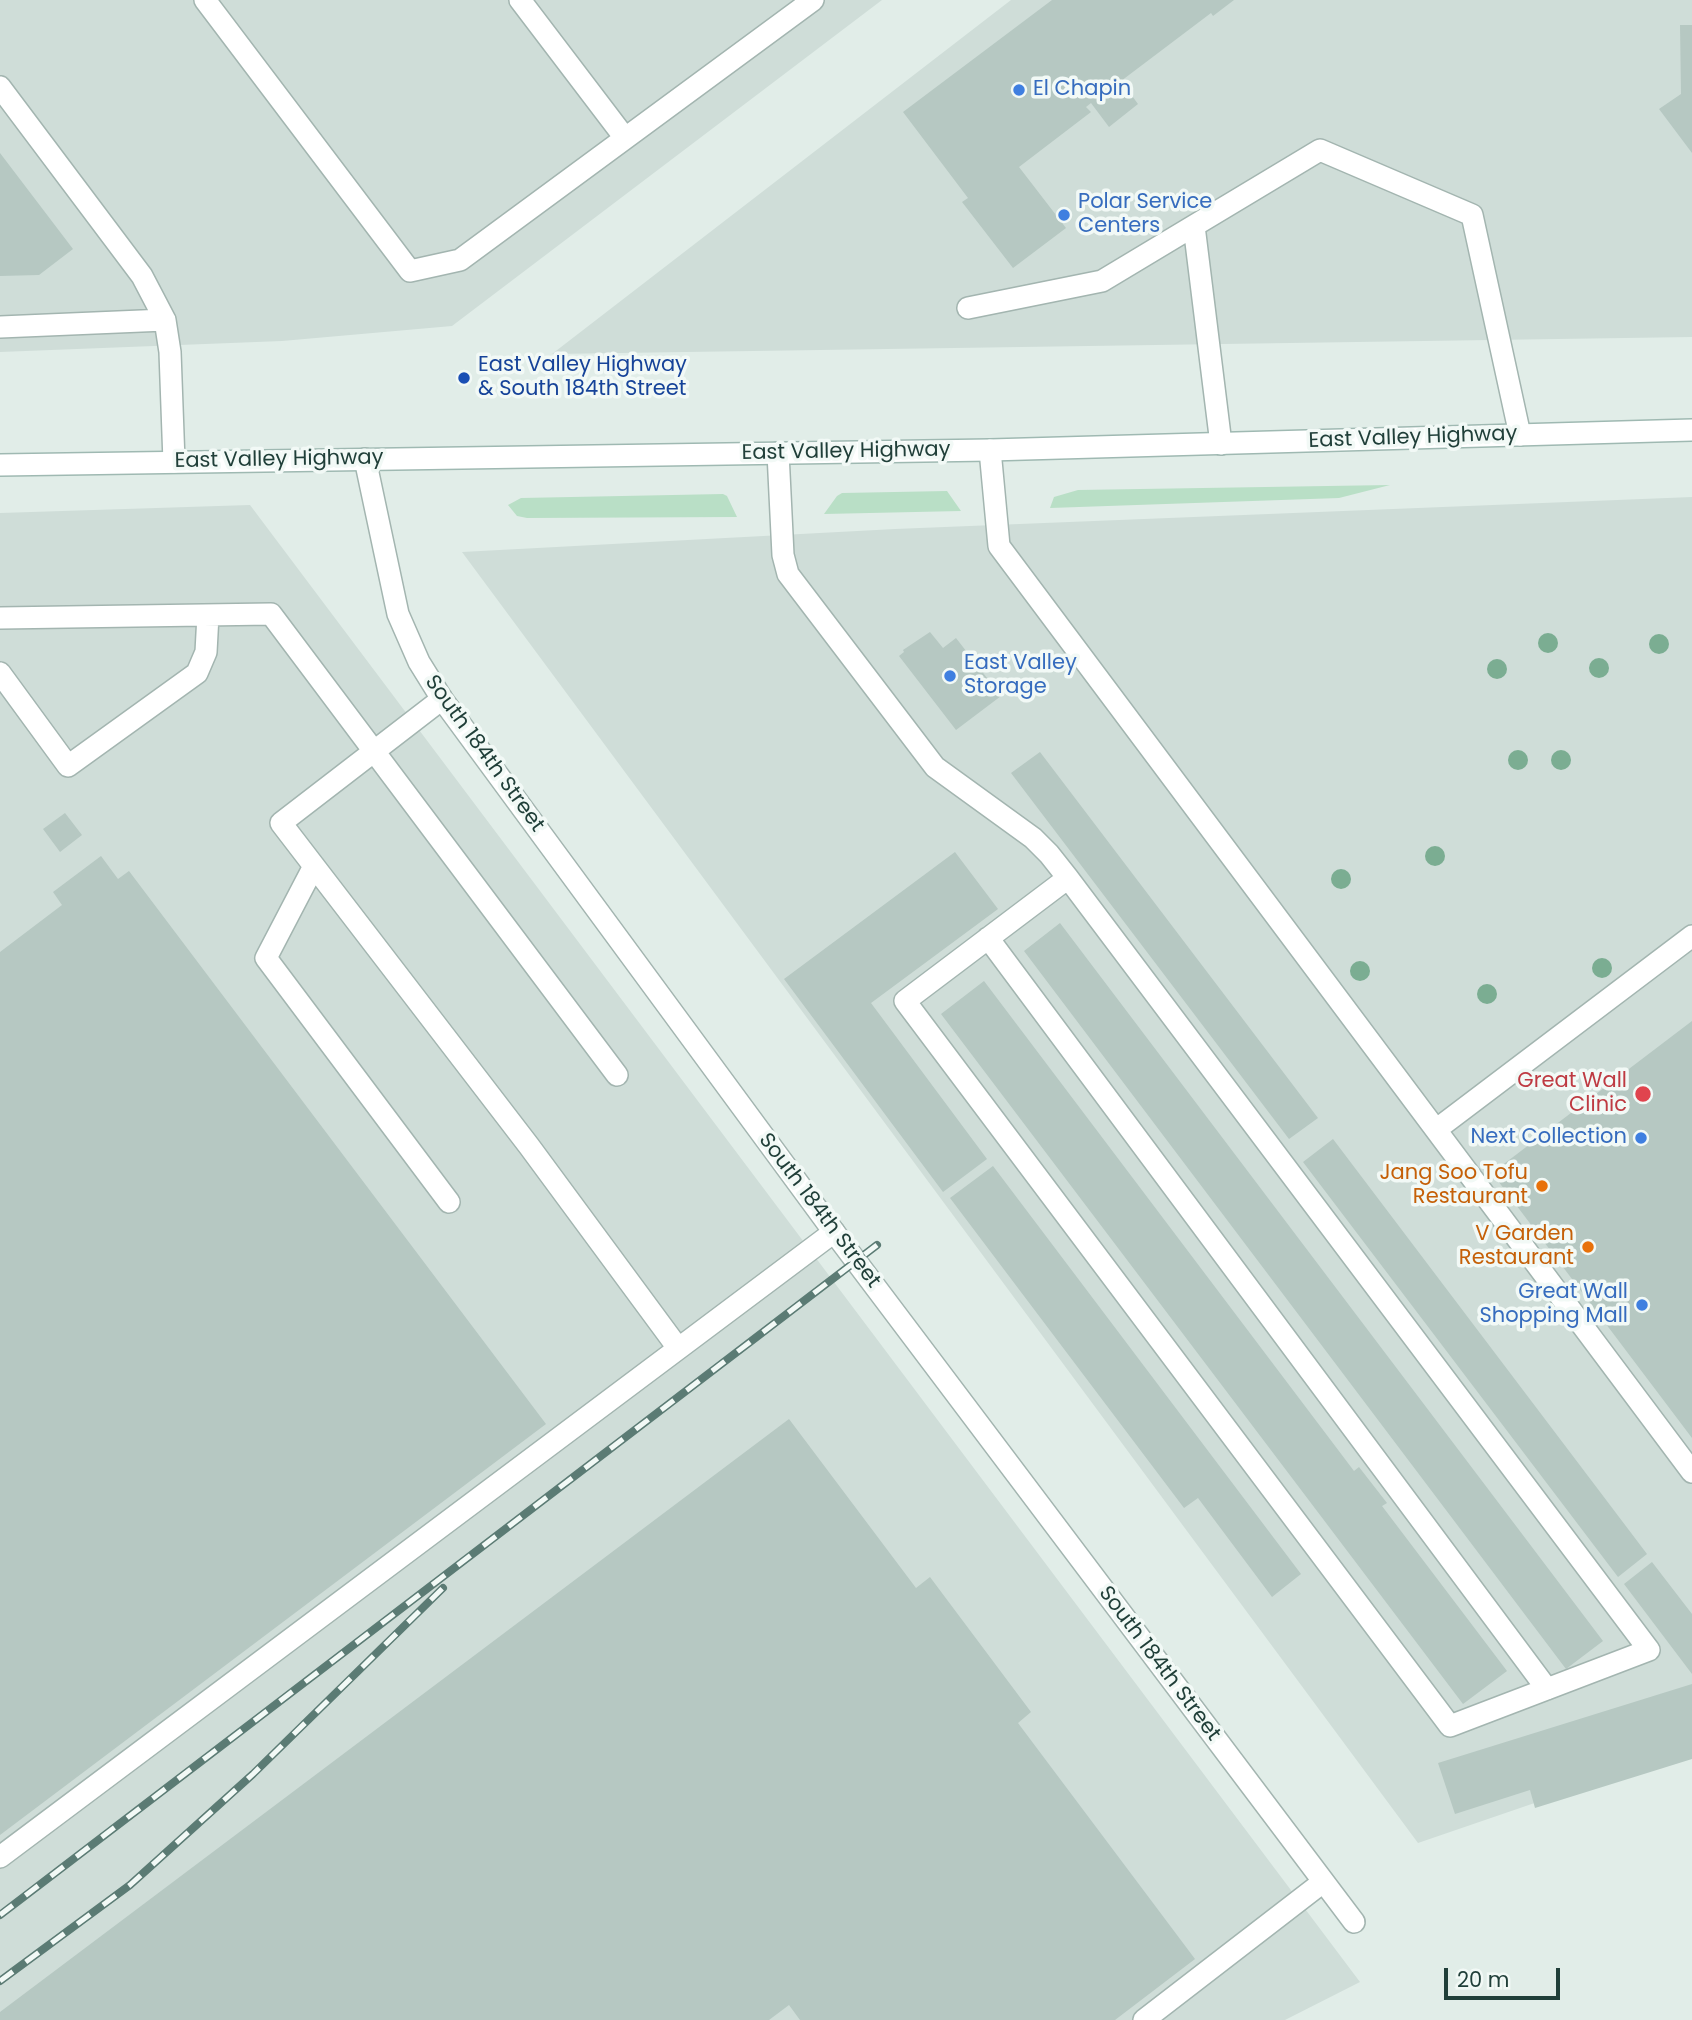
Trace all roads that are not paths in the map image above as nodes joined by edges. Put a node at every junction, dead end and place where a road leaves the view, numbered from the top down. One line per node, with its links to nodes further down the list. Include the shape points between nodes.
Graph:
1 (205, 0): 5 (street, via 410,271 460,260)
2 (520, 0): 5 (street)
3 (813, 0): 5 (street)
4 (0, 87): 8 (street, via 142,276)
5 (625, 138)
6 (1194, 226): 7 (street, via 1102,281); 11 (street, via 1320,150 1472,215); 12 (street)
7 (968, 308)
8 (165, 320): 9 (street); 16 (street)
9 (0, 327)
10 (1692, 430): 11 (street, East Valley Highway)
11 (1520, 435): 12 (street, East Valley Highway)
12 (1221, 444): 13 (street, East Valley Highway)
13 (990, 450): 14 (street, East Valley Highway); 28 (street, via 999,546)
14 (778, 453): 15 (street, East Valley Highway); 24 (street, via 788,574 935,767 1033,838)
15 (365, 459): 16 (street, East Valley Highway); 21 (street, South 184th Street, via 398,614)
16 (174, 462): 17 (street, East Valley Highway)
17 (0, 465)
18 (208, 615): 19 (street); 20 (street, via 206,652 197,673 68,766); 22 (street, via 271,614)
19 (0, 618)
20 (0, 673)
21 (442, 699): 22 (street); 30 (street, South 184th Street)
22 (374, 752): 23 (street, via 281,823); 27 (street)
23 (314, 866): 29 (street, via 266,958); 31 (street)
24 (1068, 878): 26 (street); 33 (street, via 1649,1650)
25 (1692, 936): 28 (street)
26 (988, 938): 33 (street); 33 (street, via 905,1001 1450,1726)
27 (617, 1075)
28 (1437, 1129): 32 (street)
29 (449, 1202)
30 (834, 1232): 31 (street); 35 (street, South 184th Street)
31 (678, 1348): 34 (street)
32 (1692, 1472)
33 (1547, 1689)
34 (0, 1857)
35 (1323, 1882): 36 (street, South 184th Street); 37 (street)
36 (1354, 1922)
37 (1144, 2020)

